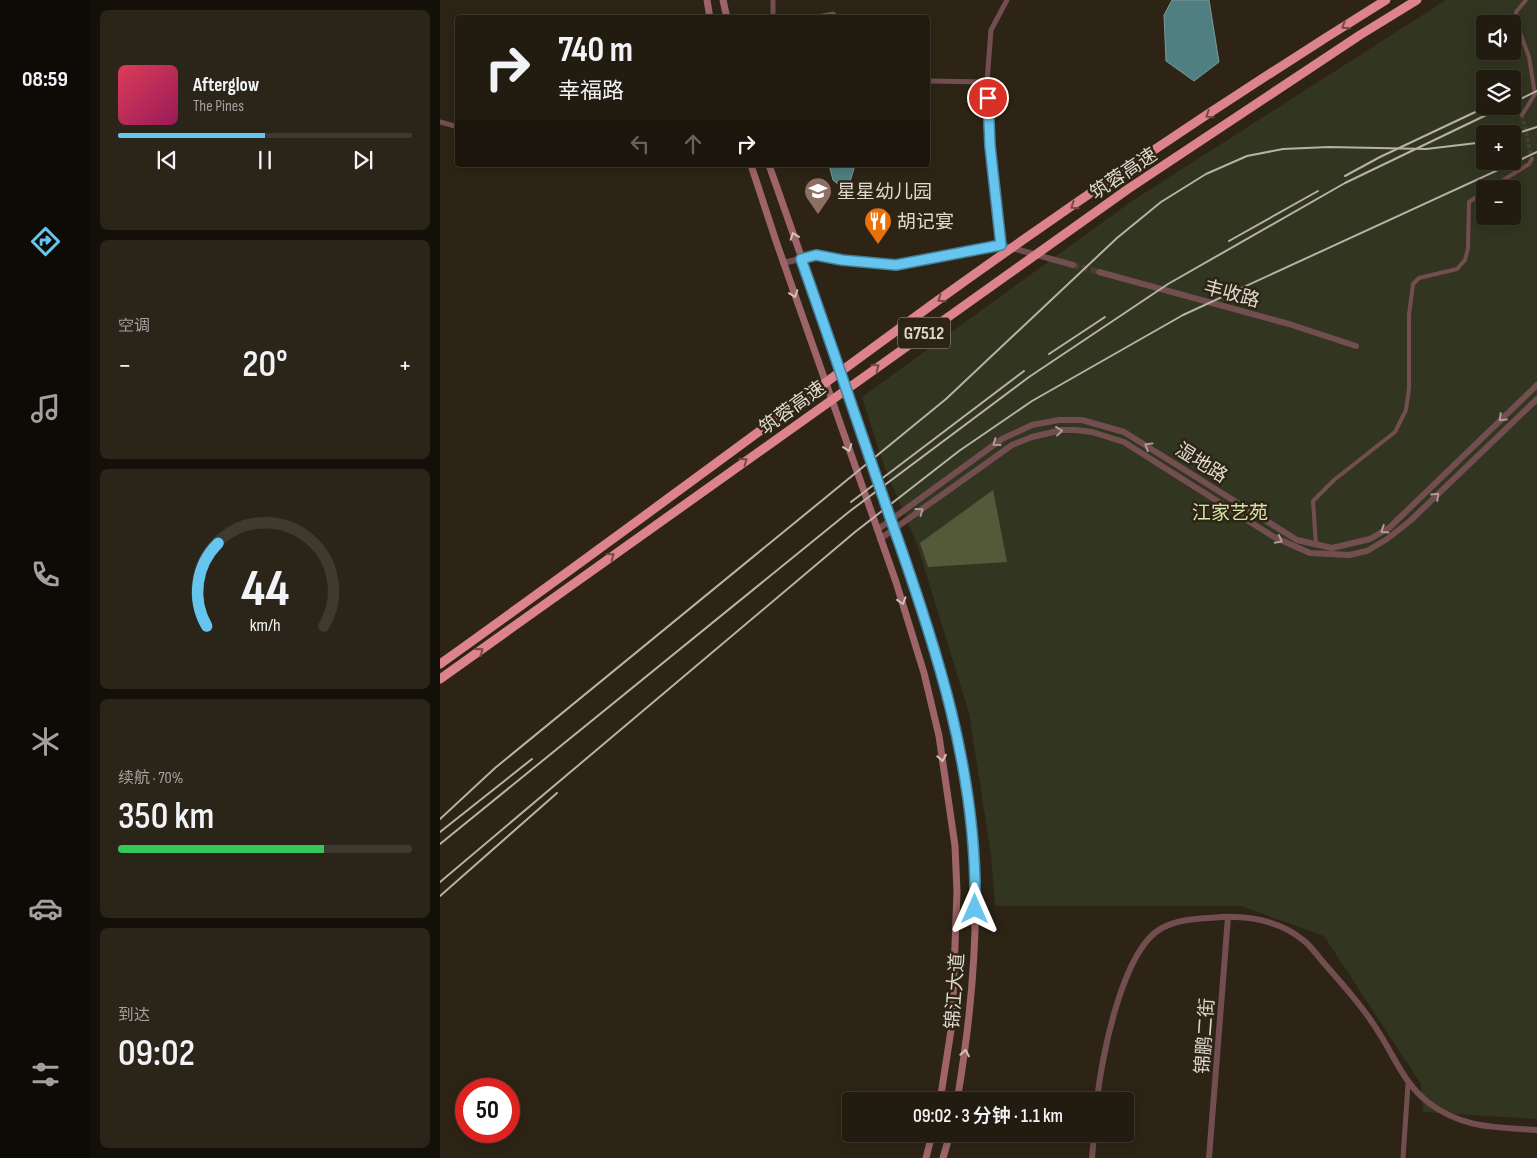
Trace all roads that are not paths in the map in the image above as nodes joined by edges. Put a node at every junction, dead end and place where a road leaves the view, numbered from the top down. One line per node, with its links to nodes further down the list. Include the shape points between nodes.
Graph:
1 (706, 0): 8 (main road)
2 (723, 0): 9 (main road)
3 (773, 0): 10 (street)
4 (1007, 0): 12 (street, via 991,30)
5 (1386, 0): 37 (highway, 筑蓉高速 / G7512, one-way to 37, bridge, via 1131,167 940,300)
6 (1417, 0): 38 (highway, 筑蓉高速 / G7512, one-way to 6, bridge, via 1128,189)
7 (1526, 0): 13 (street, via 1516,12 1517,24 1530,57 1535,94)
8 (709, 15)
9 (726, 15)
10 (773, 15)
11 (930, 81): 12 (street)
12 (987, 82): 21 (street)
13 (1522, 114)
14 (440, 122): 15 (street)
15 (455, 126)
16 (1532, 158): 19 (street, via 1529,164)
17 (752, 167): 23 (main road, 锦江大道)
18 (771, 167): 22 (main road, 锦江大道, one-way to 18)
19 (1503, 180)
20 (1476, 198): 35 (street, via 1469,202 1465,260 1457,269 1419,278 1414,284 1409,315 1406,410 1395,432 1313,501)
21 (1001, 245): 22 (street, via 896,265 816,255); 24 (street)
22 (801, 259): 23 (street); 31 (main road, 锦江大道)
23 (783, 263): 32 (main road, 锦江大道, one-way to 32)
24 (1073, 265)
25 (1099, 272): 26 (street, 丰收路, via 1289,324)
26 (1356, 346)
27 (1537, 385): 35 (street, 湿地路, one-way to 35, via 1390,528 1350,545 1332,548)
28 (1537, 399): 36 (street, 湿地路, one-way to 28, via 1349,555 1367,551 1387,539 1410,521)
29 (1182, 467): 30 (street); 31 (street, 湿地路, one-way to 31, via 1138,439 1110,426 1082,420 1046,422 1002,439); 35 (street, 湿地路, via 1297,540)
30 (1177, 475): 33 (street, 湿地路, one-way to 30, via 1012,445 1062,430 1111,437); 36 (street, 湿地路, one-way to 36, via 1274,537 1294,548)
31 (892, 521): 32 (street, 湿地路); 33 (main road, 锦江大道)
32 (877, 530): 34 (main road, 锦江大道)
33 (895, 530): 34 (street, 湿地路); 42 (main road, 锦江大道, one-way to 33, via 967,1042 974,941 976,893 972,832 954,718 940,663)
34 (880, 539): 41 (main road, 锦江大道, one-way to 41, via 924,673 939,736 955,846 957,901 952,1024)
35 (1315, 545): 36 (street)
36 (1315, 554)
37 (440, 664)
38 (440, 679)
39 (1228, 917): 40 (street, via 1270,921 1303,940 1351,994 1381,1036); 43 (street, via 1184,920 1160,929 1141,950 1125,982 1110,1025); 51 (street, 锦鹏二街)
40 (1408, 1084): 44 (street, via 1456,1120 1474,1126); 52 (street)
41 (941, 1092)
42 (959, 1092)
43 (1098, 1092)
44 (1537, 1130)
45 (930, 1142): 48 (main road)
46 (948, 1142): 49 (main road)
47 (1093, 1142): 50 (street)
48 (926, 1158)
49 (943, 1158)
50 (1092, 1158)
51 (1210, 1158)
52 (1403, 1158)

